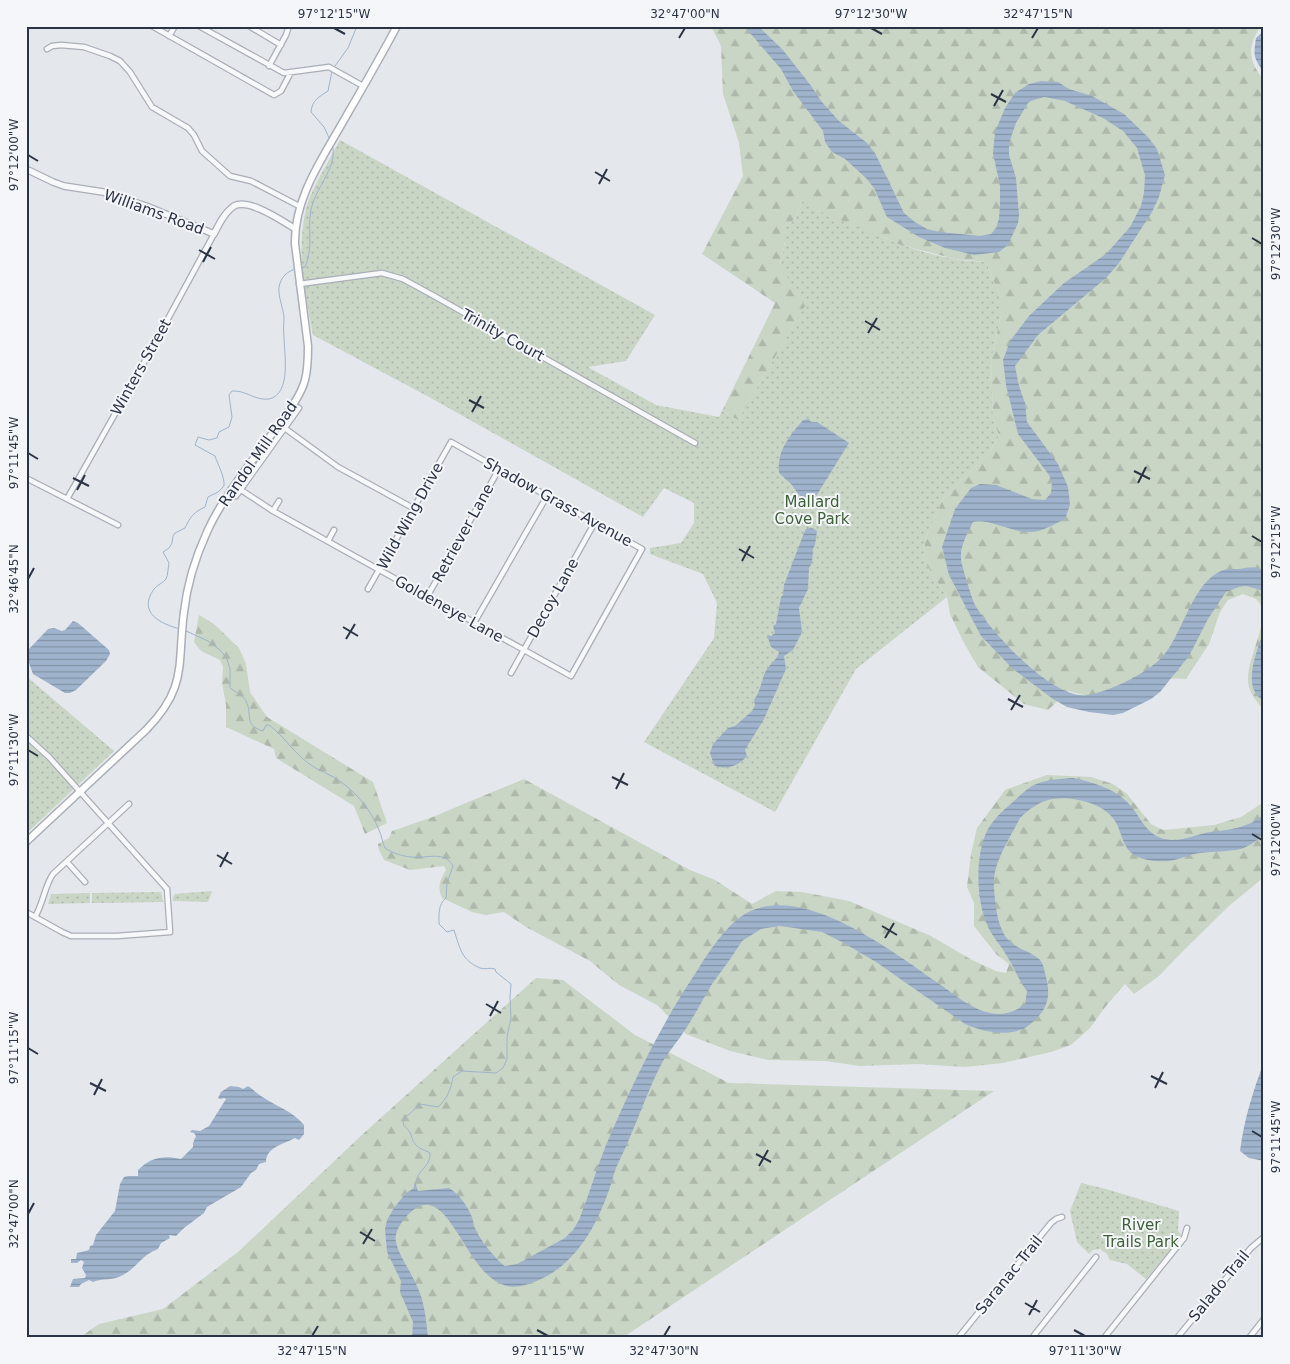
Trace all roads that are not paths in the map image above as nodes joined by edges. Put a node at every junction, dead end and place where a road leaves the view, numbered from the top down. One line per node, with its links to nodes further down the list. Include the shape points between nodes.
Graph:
1 (152, 26): 7 (street)
2 (175, 26): 7 (street)
3 (199, 26): 10 (street)
4 (249, 26): 8 (street)
5 (289, 26): 8 (street)
6 (398, 26): 12 (main road, Randol Mill Road)
7 (169, 36): 11 (street, via 274,95 281,92)
8 (281, 45): 10 (street)
9 (46, 49): 14 (street, via 61,45 84,47 120,61 152,107 188,128 202,151 230,176 251,181)
10 (269, 66): 11 (street, via 284,73)
11 (291, 72): 12 (street, via 329,68)
12 (363, 86): 14 (main road, Randol Mill Road)
13 (26, 169): 16 (street, Williams Road, via 64,186 103,192 146,206)
14 (299, 206): 15 (main road, Randol Mill Road)
15 (294, 228): 16 (street, Williams Road, via 260,209 242,204 227,213); 17 (main road, Randol Mill Road)
16 (214, 234): 27 (street, Winters Street)
17 (299, 284): 19 (main road, Randol Mill Road, via 308,346 306,372 301,390); 21 (street, Trinity Court, via 373,274 392,275)
18 (299, 408): 19 (street, Randol Mill Road)
19 (282, 426): 24 (main road, Randol Mill Road); 29 (street, via 338,467)
20 (451, 442): 22 (street, Shadow Grass Avenue); 29 (street, Wild Wing Drive)
21 (695, 443)
22 (499, 469): 26 (street, Shadow Grass Avenue); 37 (street, Retriever Lane)
23 (26, 478): 27 (street)
24 (238, 488): 25 (street, Randol Mill Road); 30 (street, Goldeneye Lane); 43 (main road, Randol Mill Road, via 216,515 202,544 183,614 177,681 168,704 146,730)
25 (236, 496)
26 (547, 496): 31 (street, Shadow Grass Avenue); 38 (street)
27 (67, 499): 32 (street)
28 (279, 501): 30 (street)
29 (413, 508): 35 (street, Wild Wing Drive)
30 (273, 511): 34 (street, Goldeneye Lane)
31 (595, 522): 39 (street, Decoy Lane); 41 (street, Shadow Grass Avenue, via 642,549)
32 (118, 525)
33 (334, 530): 34 (street)
34 (328, 541): 35 (street, Goldeneye Lane)
35 (379, 570): 36 (street, Wild Wing Drive); 37 (street, Goldeneye Lane)
36 (368, 590)
37 (427, 597): 38 (street, Goldeneye Lane)
38 (474, 623): 39 (street, Goldeneye Lane)
39 (524, 650): 40 (street, Decoy Lane); 41 (street, Goldeneye Lane)
40 (511, 673)
41 (571, 676)
42 (26, 736): 43 (street)
43 (80, 792): 45 (street); 46 (main road, Randol Mill Road)
44 (129, 804): 45 (street)
45 (108, 823): 47 (street); 50 (street, via 168,889 170,932 71,936)
46 (26, 842)
47 (67, 862): 48 (street); 50 (street, via 50,878)
48 (85, 882)
49 (26, 912): 50 (street)
50 (35, 917)
51 (1062, 1217): 56 (street, Saranac Trail, via 1051,1223)
52 (1187, 1228): 58 (street, via 1184,1238)
53 (1264, 1236): 59 (street, Salado Trail)
54 (1096, 1257): 57 (street)
55 (1264, 1319): 60 (street)
56 (958, 1338)
57 (1032, 1338)
58 (1104, 1338)
59 (1177, 1338)
60 (1249, 1338)

